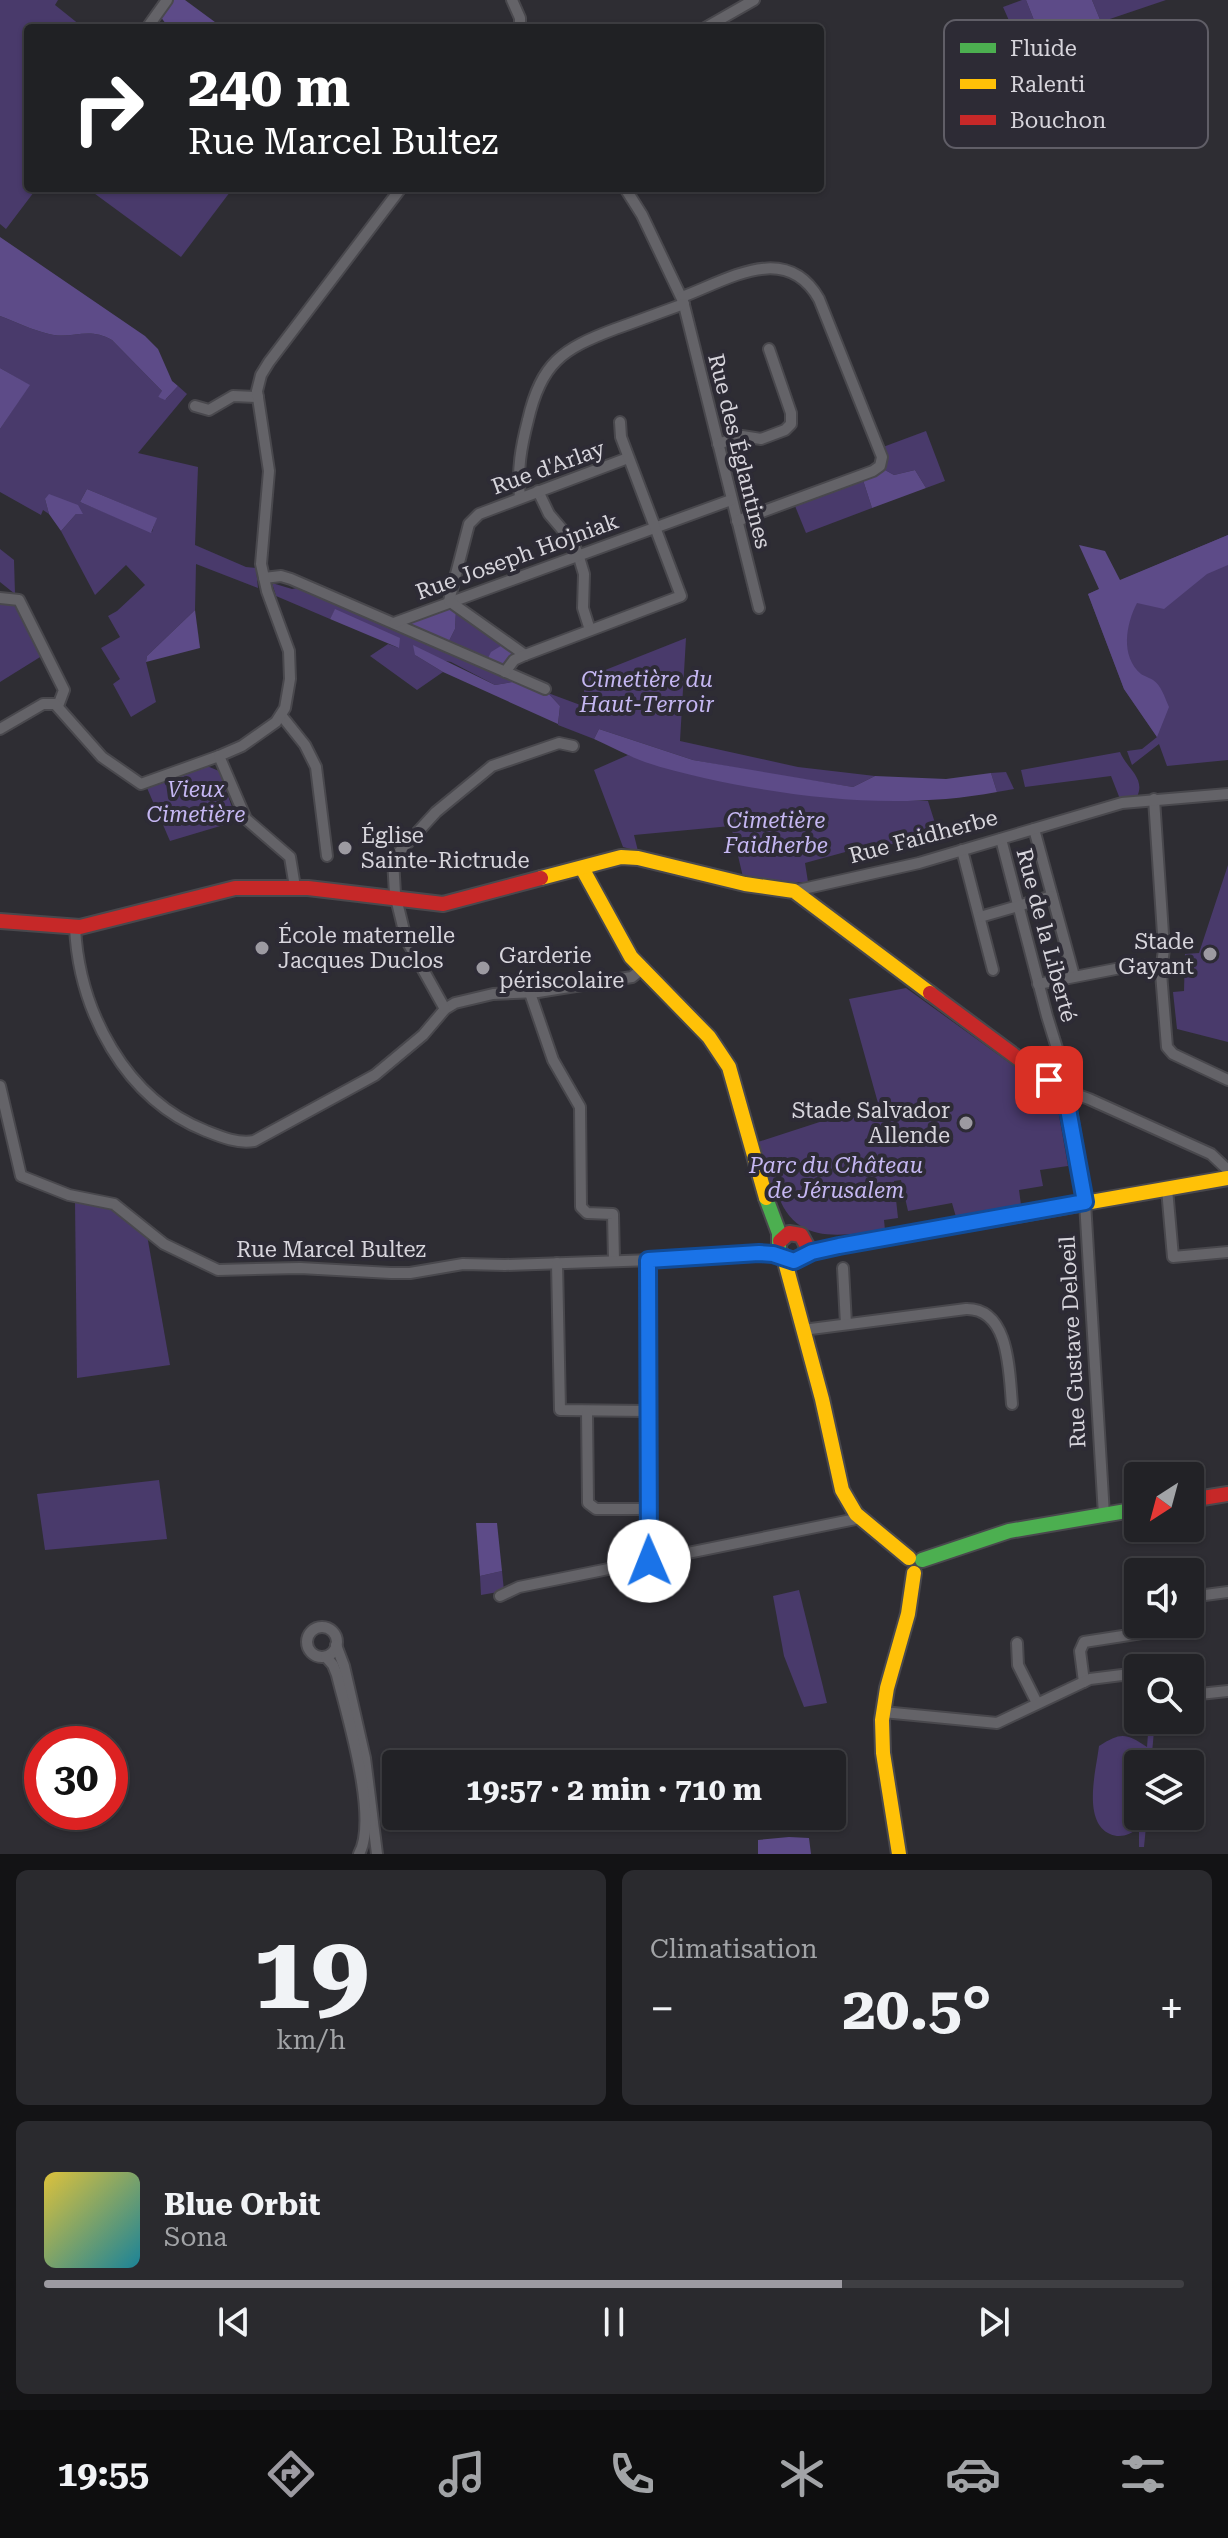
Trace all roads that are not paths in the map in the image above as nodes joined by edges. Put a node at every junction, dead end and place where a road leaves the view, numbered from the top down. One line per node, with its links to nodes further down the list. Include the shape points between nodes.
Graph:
1 (167, 0): 4 (street)
2 (512, 0): 5 (street)
3 (754, 0): 6 (street)
4 (150, 24)
5 (520, 24)
6 (712, 24)
7 (398, 192): 11 (street, via 265,369)
8 (628, 192): 9 (street, Rue des Églantines)
9 (683, 300): 14 (street, Rue des Églantines); 17 (street, via 579,342 553,362 531,406 519,457); 19 (street, via 761,268 784,268 802,277 819,299 882,457 876,470)
10 (769, 349): 14 (street, via 791,424 761,439 742,436)
11 (258, 397): 12 (street, via 233,396 209,410); 22 (street, via 269,471 261,551)
12 (195, 406)
13 (620, 422): 15 (street)
14 (718, 444): 18 (street, Rue des Églantines)
15 (628, 458): 16 (street, Rue d'Arlay); 20 (street)
16 (538, 491): 17 (street, Rue d'Arlay); 21 (street)
17 (520, 498): 24 (street, Rue d'Arlay, via 471,521)
18 (731, 500): 19 (street, Rue des Églantines); 20 (street, Rue Joseph Hojniak)
19 (737, 521): 25 (street, Rue des Églantines)
20 (654, 527): 21 (street, Rue Joseph Hojniak); 27 (street, via 681,596)
21 (578, 554): 24 (street, Rue Joseph Hojniak); 27 (street)
22 (264, 578): 26 (street, via 291,579); 32 (street, via 290,662)
23 (0, 598): 31 (street, via 19,600 47,652 64,690)
24 (449, 601): 26 (street, Rue Joseph Hojniak); 28 (street)
25 (759, 608)
26 (394, 623): 29 (street)
27 (590, 630): 28 (street)
28 (525, 655): 29 (street)
29 (505, 672): 30 (street)
30 (545, 689)
31 (58, 706): 33 (street, via 43,704); 35 (street, via 97,753 141,784)
32 (281, 715): 35 (street, via 242,746); 41 (street, via 316,767)
33 (0, 729)
34 (573, 746): 46 (street, via 559,743 492,766 436,812 392,862)
35 (219, 756): 43 (street, via 246,819 290,857)
36 (1228, 794): 37 (street, Rue Faidherbe)
37 (1154, 799): 38 (street, Rue Faidherbe, via 1115,804); 51 (street)
38 (1034, 829): 39 (street, Rue Faidherbe); 45 (street)
39 (1001, 839): 40 (street, Rue Faidherbe); 47 (street, Rue de la Liberté)
40 (962, 850): 44 (street, Rue Faidherbe); 48 (street)
41 (327, 856)
42 (582, 868): 44 (street, Rue Faidherbe, via 633,857); 46 (street, Rue Faidherbe, via 449,904); 52 (street)
43 (295, 887): 46 (street, Rue Faidherbe); 50 (street, Rue Faidherbe, via 223,889)
44 (794, 891): 58 (street)
45 (1052, 896): 47 (street); 54 (street)
46 (396, 899): 57 (street, via 411,950)
47 (1018, 906): 48 (street); 55 (street, Rue de la Liberté)
48 (980, 917): 53 (street)
49 (0, 921): 50 (street, Rue Faidherbe)
50 (75, 927): 57 (street, via 92,1003 124,1070 180,1118 242,1143 375,1075)
51 (1162, 965): 54 (street); 59 (street, via 1168,1049)
52 (642, 969): 56 (street, via 632,977); 68 (street, via 709,1037 729,1067)
53 (993, 970)
54 (1074, 976): 55 (street)
55 (1038, 984): 58 (street, Rue de la Liberté, via 1062,1063 1060,1075)
56 (530, 993): 57 (street, via 476,997); 72 (street, via 553,1060 580,1107 581,1207 587,1213 613,1214)
57 (445, 1009)
58 (1049, 1080): 61 (street)
59 (1228, 1080)
60 (0, 1086): 73 (street, Rue Marcel Bultez, via 23,1178 114,1204 160,1241 215,1269 410,1273 477,1263)
61 (1066, 1098): 62 (street, via 1079,1095 1211,1154); 65 (street, Rue Gustave Deloeil)
62 (1228, 1170)
63 (1228, 1178): 64 (street)
64 (1167, 1189): 65 (street); 69 (street, via 1173,1257)
65 (1085, 1202): 67 (street); 85 (street, Rue Gustave Deloeil)
66 (805, 1239): 67 (street); 68 (street, via 786,1234); 70 (street)
67 (839, 1246): 70 (street)
68 (781, 1250): 70 (street, via 792,1261); 71 (street, Rue Marcel Bultez); 75 (street)
69 (1228, 1252)
70 (802, 1257): 75 (street)
71 (648, 1260): 72 (street, Rue Marcel Bultez); 80 (street)
72 (614, 1261): 73 (street, Rue Marcel Bultez)
73 (557, 1263): 79 (street, via 560,1410)
74 (843, 1268): 76 (street)
75 (793, 1291): 77 (street)
76 (846, 1324): 77 (street); 78 (street, via 966,1309 984,1312 1005,1349)
77 (803, 1330): 86 (street, via 840,1483)
78 (1012, 1404)
79 (587, 1411): 80 (street); 83 (street, via 588,1503 596,1509)
80 (648, 1411): 83 (street)
81 (1228, 1494): 82 (street)
82 (1204, 1498)
83 (648, 1509): 87 (street)
84 (1124, 1511): 85 (street)
85 (1104, 1515): 88 (street, via 1009,1531)
86 (861, 1518): 87 (street); 88 (street)
87 (649, 1561): 91 (street, via 519,1587)
88 (915, 1564): 101 (street)
89 (1228, 1592): 90 (street)
90 (1204, 1595)
91 (500, 1596)
92 (1124, 1636): 97 (street, via 1084,1642)
93 (1017, 1643): 100 (street, via 1018,1665)
94 (336, 1645): 95 (street); 95 (street, via 328,1629 311,1632 309,1650); 104 (street, via 365,1758)
95 (326, 1657): 103 (street, via 337,1675 361,1779 365,1837)
96 (1124, 1677): 97 (street)
97 (1084, 1682): 100 (street)
98 (1228, 1691): 99 (street)
99 (1204, 1694)
100 (1037, 1703): 101 (street, via 997,1723)
101 (883, 1712): 102 (street, via 883,1753)
102 (897, 1852)
103 (359, 1854)
104 (377, 1854)

